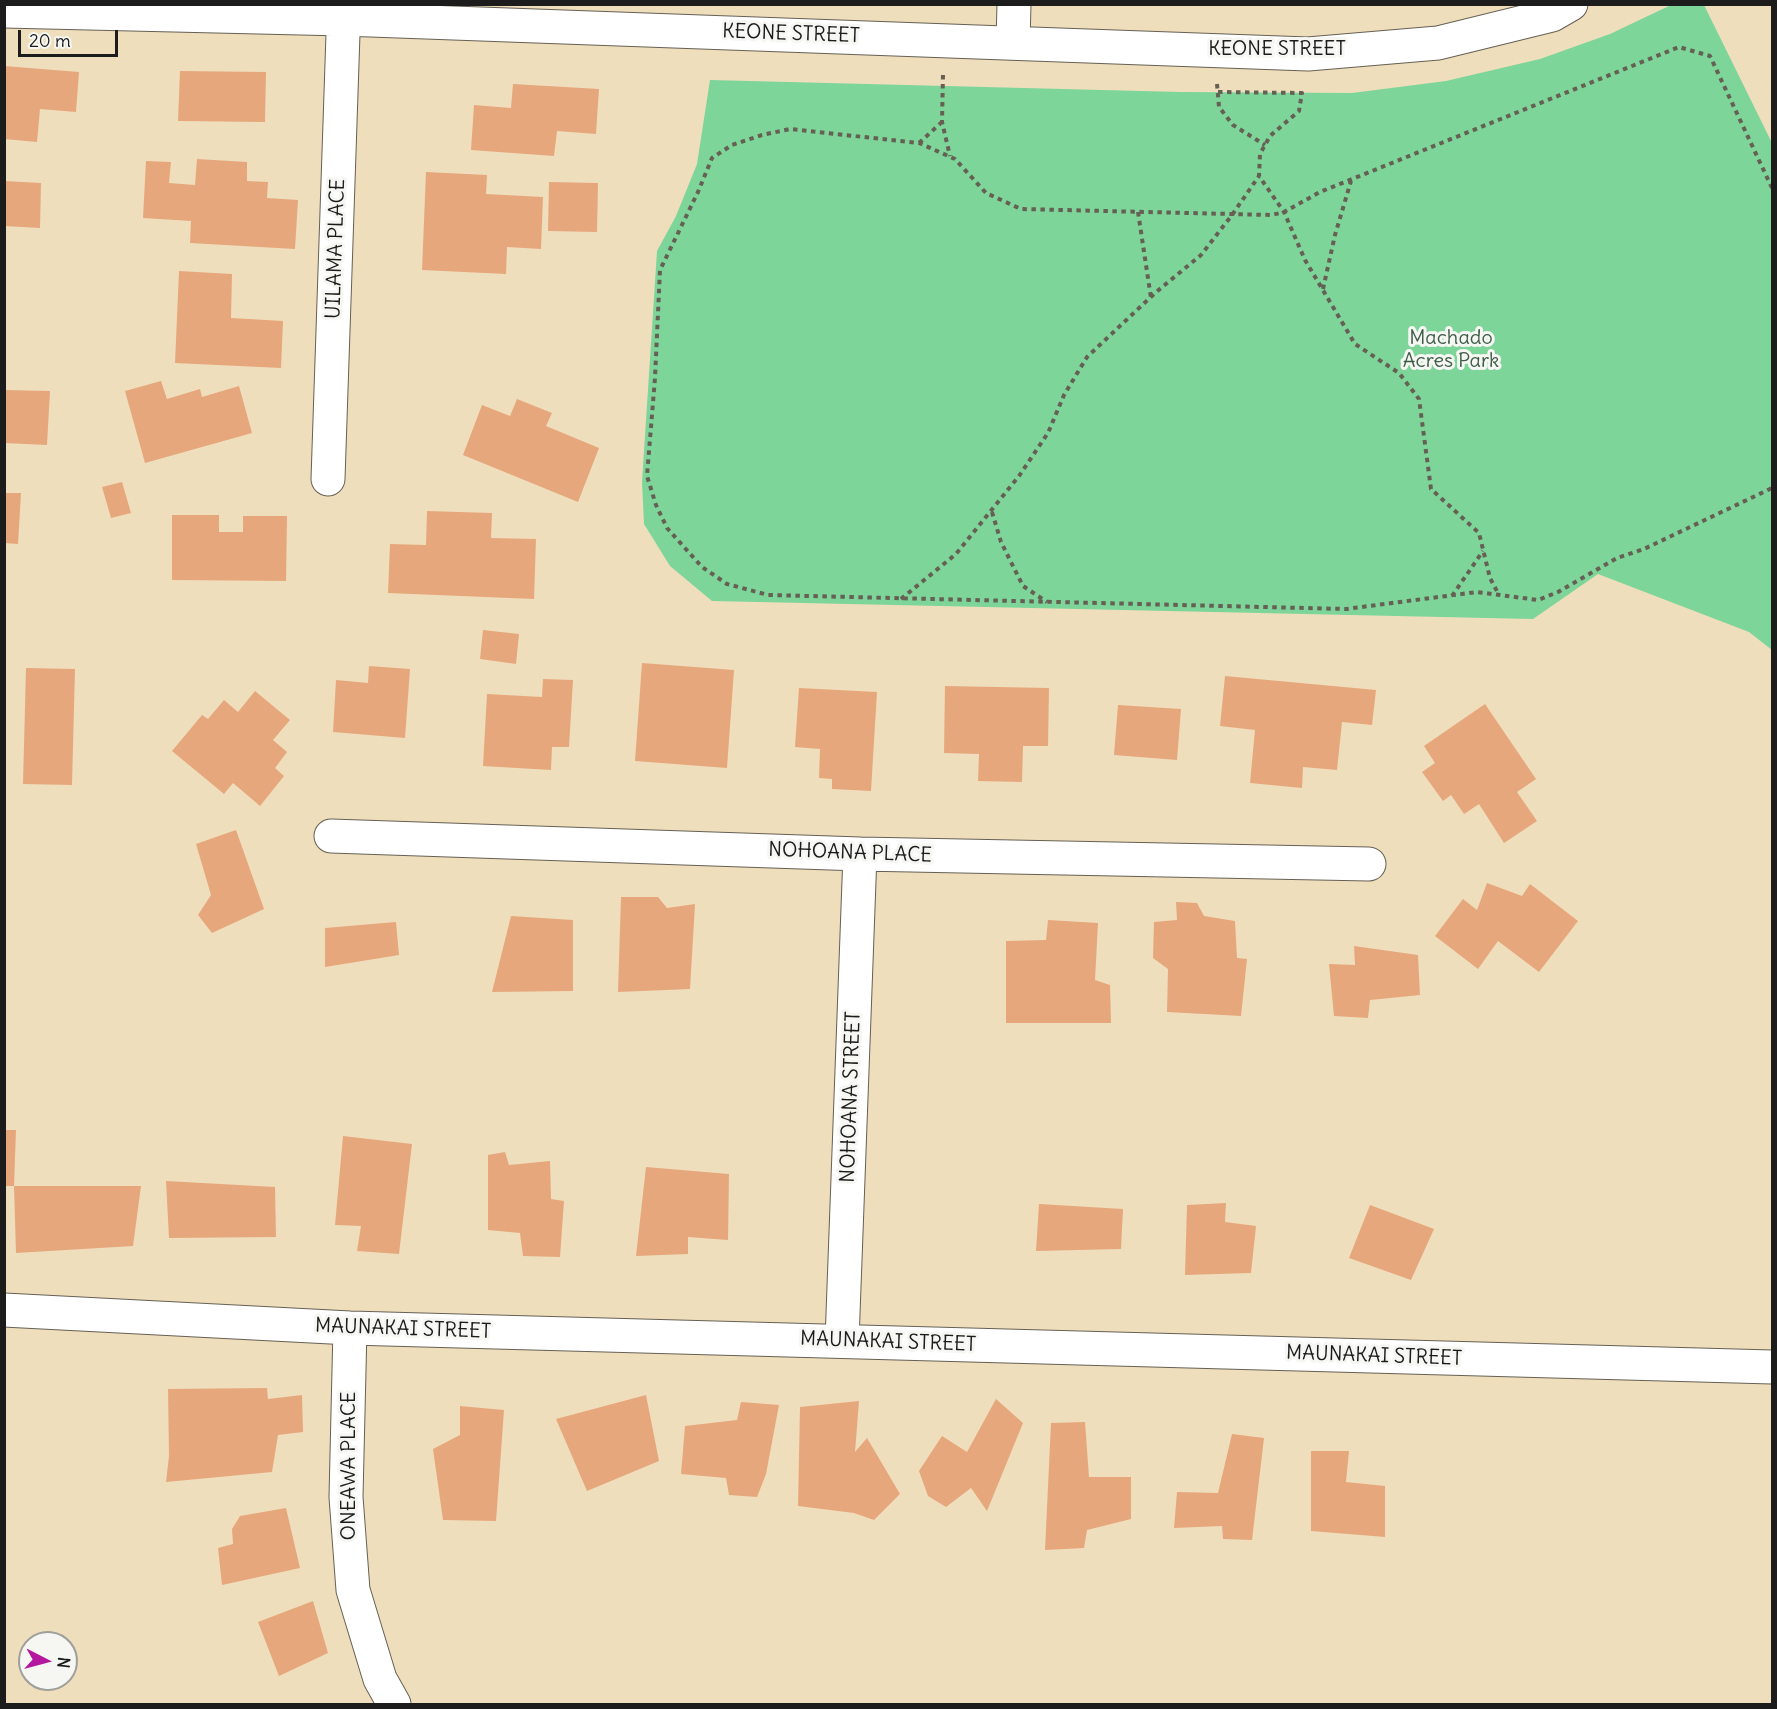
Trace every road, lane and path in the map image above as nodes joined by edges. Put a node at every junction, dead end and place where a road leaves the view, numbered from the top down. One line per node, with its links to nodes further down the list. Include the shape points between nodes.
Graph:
1 (1014, 4): 5 (street)
2 (1557, 8): 5 (street, KEONE STREET, via 1438,43 1308,54)
3 (4, 11): 4 (street, KEONE STREET)
4 (344, 12): 5 (street, KEONE STREET); 19 (street, UILAMA PLACE)
5 (1013, 42)
6 (943, 87): 7 (path)
7 (942, 122): 8 (path); 10 (path)
8 (919, 143): 10 (path); 25 (path, via 790,129 732,145 712,158 660,270 647,477 667,528 702,567 727,584 768,595)
9 (1265, 145): 9 (path, via 1233,125 1219,107 1218,92 1302,93 1299,111 1270,135); 11 (path, via 1260,154)
10 (950, 157): 14 (path, via 986,193 1021,209)
11 (1259, 176): 15 (path); 16 (path)
12 (1351, 180): 13 (path, via 1679,47 1710,56); 15 (path); 17 (path)
13 (1773, 188)
14 (1138, 212): 16 (path); 18 (path)
15 (1284, 212): 16 (path); 17 (path)
16 (1232, 215): 18 (path, via 1200,255)
17 (1323, 290): 22 (path, via 1355,344 1399,374 1419,399 1431,489 1479,532)
18 (1151, 298): 21 (path, via 1087,357 1034,456)
19 (328, 479)
20 (1773, 488): 23 (path, via 1617,558 1538,600)
21 (992, 511): 25 (path, via 956,555); 26 (path, via 1001,542 1023,586)
22 (1483, 550): 23 (path); 24 (path)
23 (1499, 595): 24 (path, via 1477,592)
24 (1452, 596): 26 (path, via 1346,609)
25 (901, 599): 26 (path)
26 (1047, 602)
27 (331, 836): 28 (street, NOHOANA PLACE)
28 (860, 854): 29 (street, NOHOANA PLACE); 32 (street, NOHOANA STREET)
29 (1369, 864)
30 (4, 1310): 31 (street, MAUNAKAI STREET)
31 (350, 1328): 32 (street, MAUNAKAI STREET); 34 (street, ONEAWA PLACE, via 346,1497 353,1590 380,1679)
32 (842, 1341): 33 (street, MAUNAKAI STREET)
33 (1773, 1367)
34 (394, 1704)

